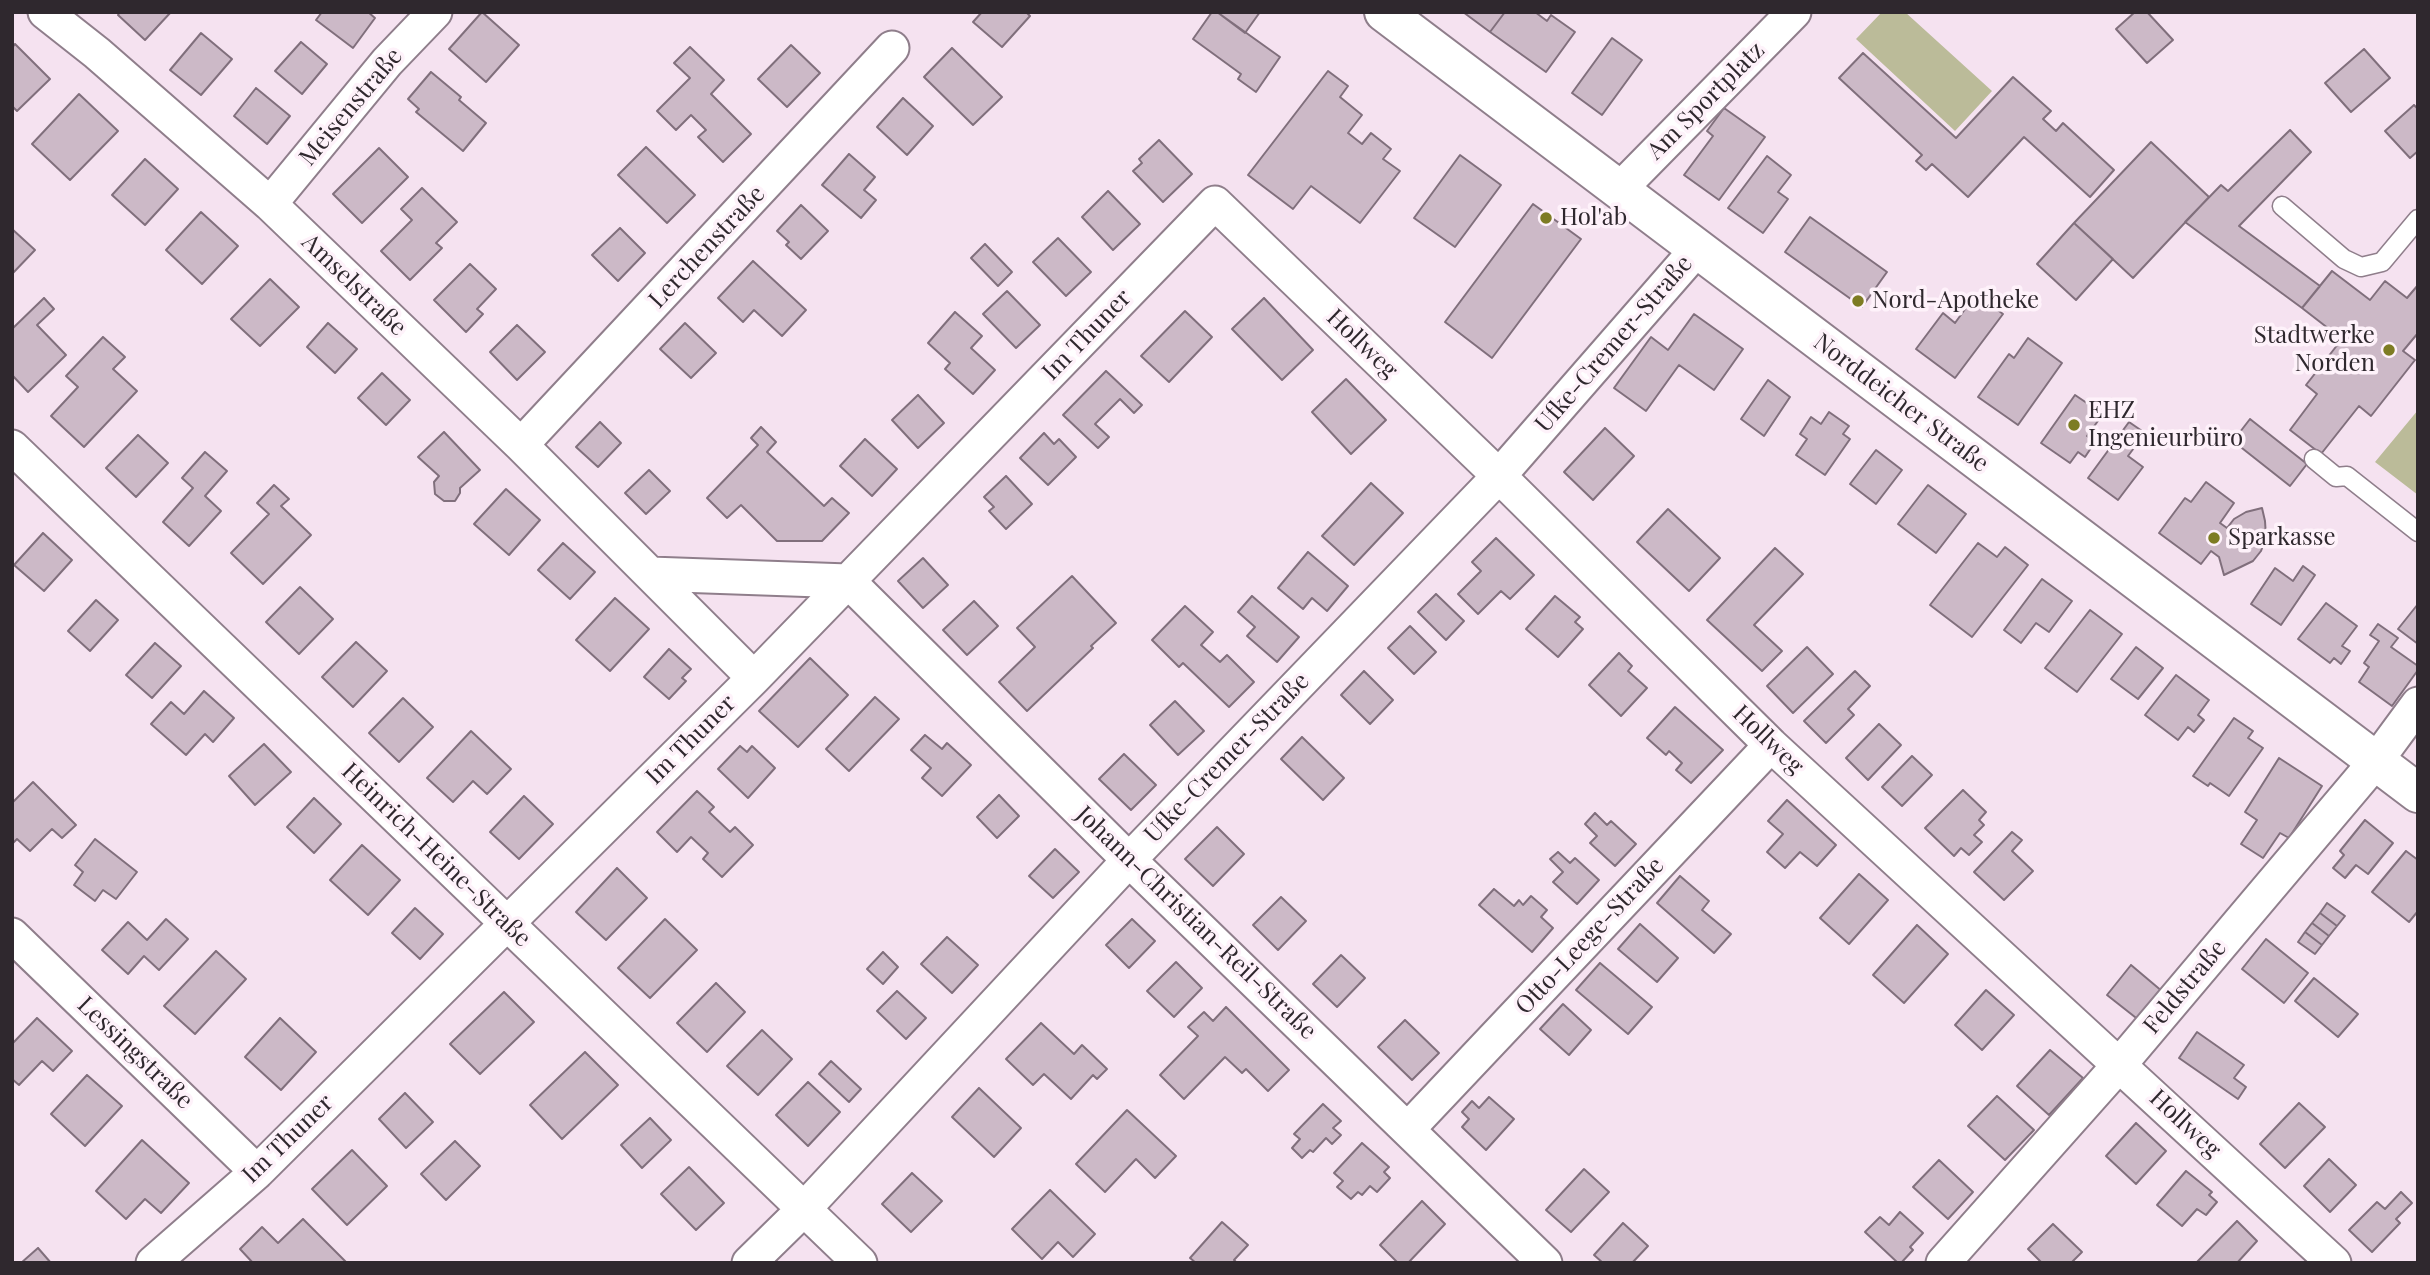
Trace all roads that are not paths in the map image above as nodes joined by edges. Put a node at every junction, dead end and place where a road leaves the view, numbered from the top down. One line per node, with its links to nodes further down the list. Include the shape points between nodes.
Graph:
1 (45, 12): 8 (street, Amselstraße)
2 (435, 12): 8 (street, Meisenstraße, via 387,62)
3 (1384, 12): 6 (main road, Norddeicher Straße)
4 (1794, 12): 6 (street, Am Sportplatz)
5 (892, 48): 12 (street, Lerchenstraße)
6 (1619, 190): 11 (main road, Norddeicher Straße)
7 (1215, 203): 15 (street, Hollweg); 18 (street, Im Thuner)
8 (270, 204): 12 (street, Amselstraße)
9 (2282, 206): 10 (lane, via 2344,259 2361,267 2382,262)
10 (2418, 219)
11 (1698, 248): 15 (street, Ufke-Cremer-Straße); 22 (main road, Norddeicher Straße)
12 (521, 445): 17 (street, Amselstraße)
13 (12, 447): 25 (street, Heinrich-Heine-Straße)
14 (2314, 459): 16 (lane, via 2336,477 2347,476)
15 (1499, 476): 21 (street, Hollweg); 24 (street, Ufke-Cremer-Straße)
16 (2418, 533)
17 (650, 574): 18 (street); 19 (street, Amselstraße)
18 (848, 581): 19 (street, Im Thuner); 24 (street, Johann-Christian-Reil-Straße)
19 (754, 678): 25 (street, Im Thuner)
20 (2418, 704): 22 (street, Feldstraße)
21 (1771, 744): 27 (street, Hollweg); 28 (street, Otto-Leege-Straße)
22 (2376, 761): 23 (main road, Norddeicher Straße); 27 (street, Feldstraße)
23 (2418, 793)
24 (1129, 860): 28 (street, Johann-Christian-Reil-Straße); 30 (street, Ufke-Cremer-Straße)
25 (508, 923): 29 (street, Im Thuner); 30 (street, Heinrich-Heine-Straße)
26 (12, 935): 29 (street, Lessingstraße)
27 (2120, 1064): 35 (street, Feldstraße); 36 (street, Hollweg)
28 (1409, 1128): 34 (street, Johann-Christian-Reil-Straße)
29 (257, 1171): 31 (street, Im Thuner)
30 (803, 1210): 32 (street, Ufke-Cremer-Straße); 33 (street, Heinrich-Heine-Straße)
31 (153, 1263)
32 (749, 1263)
33 (860, 1263)
34 (1545, 1263)
35 (1943, 1263)
36 (2334, 1263)

